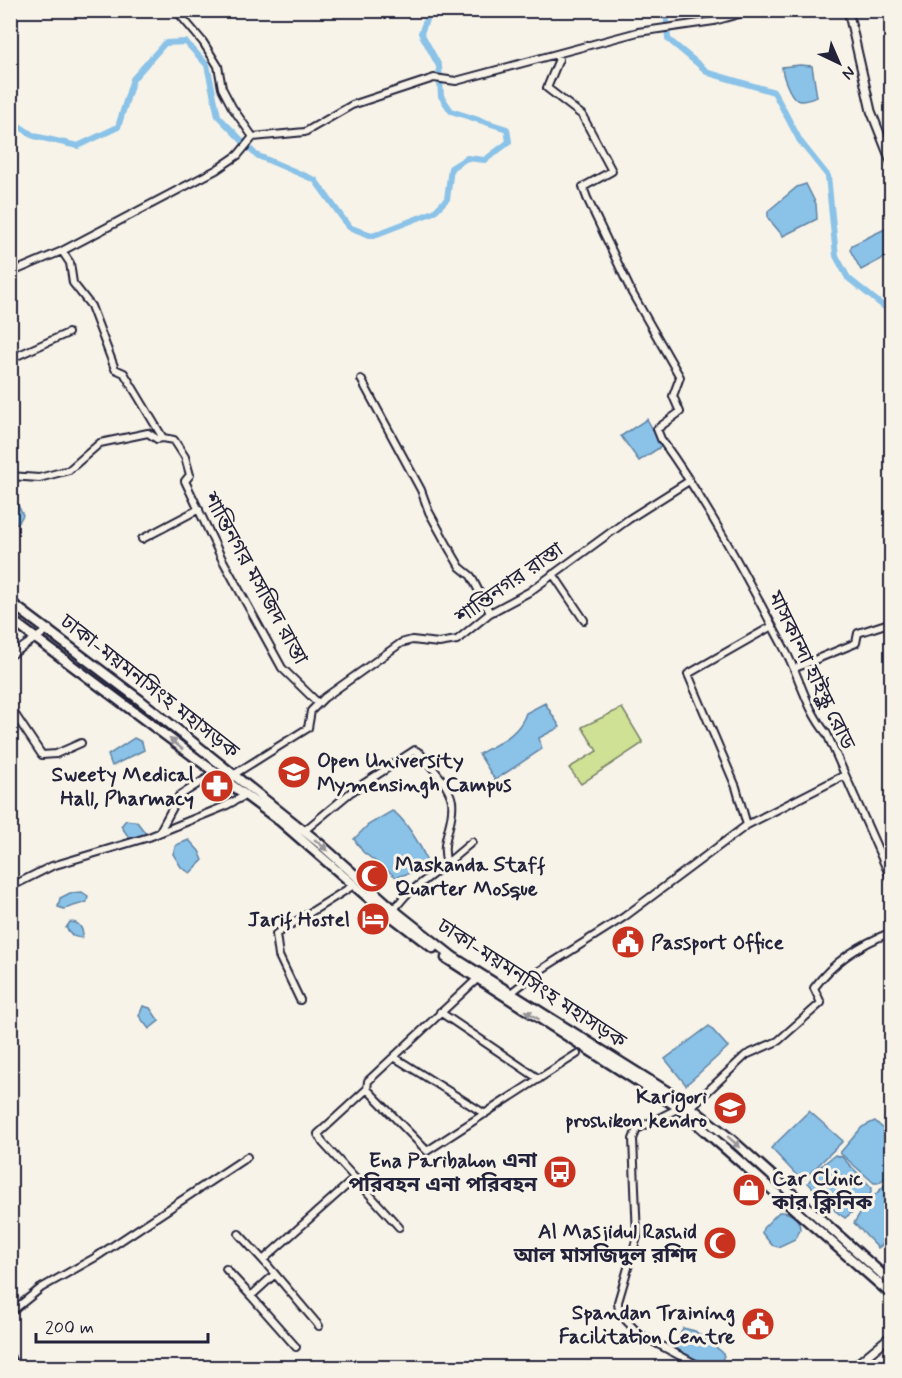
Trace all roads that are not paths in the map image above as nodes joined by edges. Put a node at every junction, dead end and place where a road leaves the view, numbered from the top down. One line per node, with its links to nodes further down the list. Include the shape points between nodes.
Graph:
1 (176, 10): 5 (street, via 218,66 222,88)
2 (753, 10): 4 (street, via 714,21 638,32)
3 (848, 10): 6 (street, via 866,90)
4 (555, 55): 5 (street, via 456,81 434,78 352,105 305,132); 14 (street, মাসকান্দা হাইস্কুল রোড, via 559,59 547,88 582,115 612,171 583,188 632,293 680,377 673,396 680,412 657,429)
5 (253, 138): 7 (street, via 238,155 216,170)
6 (891, 164)
7 (62, 251): 8 (street); 12 (street, শান্তিনগর মসজিদ রাস্তা, via 70,263 73,283 91,306 115,369 124,372)
8 (10, 273)
9 (68, 333): 10 (street)
10 (10, 359)
11 (361, 379): 19 (street, via 429,512)
12 (163, 438): 13 (street, via 148,433 100,443 69,470 35,479); 15 (street, শান্তিনগর মসজিদ রাস্তা, via 174,440 185,457 190,475 185,481)
13 (10, 476)
14 (689, 481): 17 (street, শান্তিনগর রাস্তা); 23 (street, মাসকান্দা হাইস্কুল রোড)
15 (199, 509): 16 (street); 28 (street, শান্তিনগর মসজিদ রাস্তা, via 282,668)
16 (142, 539)
17 (553, 574): 19 (street, শান্তিনগর রাস্তা); 21 (street)
18 (10, 602): 24 (main road, ঢাকা-ময়মনসিংহ মহাসড়ক)
19 (490, 613): 28 (street, শান্তিনগর রাস্তা, via 457,640 439,644 412,640 401,643)
20 (10, 619): 25 (main road, ঢাকা-ময়মনসিংহ মহাসড়ক)
21 (584, 620)
22 (891, 622): 27 (street, via 858,633 856,643)
23 (772, 626): 27 (street, মাসকান্দা হাইস্কুল রোড); 35 (street, via 688,674 736,787)
24 (48, 629): 25 (street); 32 (main road, ঢাকা-ময়মনসিংহ মহাসড়ক)
25 (36, 638): 26 (street); 31 (main road, ঢাকা-ময়মনসিংহ মহাসড়ক, one-way to 25)
26 (10, 656)
27 (795, 668): 33 (street, মাসকান্দা হাইস্কুল রোড, via 812,715 828,734)
28 (318, 704): 32 (street, শান্তিনগর রাস্তা, via 311,711 308,728)
29 (10, 707): 30 (street, via 42,755 56,754)
30 (81, 743)
31 (215, 773): 34 (main road, ঢাকা-ময়মনসিংহ মহাসড়ক); 37 (street, via 179,796)
32 (233, 775): 36 (main road, ঢাকা-ময়মনসিংহ মহাসড়ক)
33 (845, 776): 35 (street); 40 (street, মাসকান্দা হাইস্কুল রোড)
34 (246, 795): 37 (street); 41 (main road, ঢাকা-ময়মনসিংহ মহাসড়ক)
35 (747, 825): 46 (street)
36 (304, 831): 39 (street, via 359,786 415,750 452,800 442,851); 43 (main road, ঢাকা-ময়মনসিংহ মহাসড়ক, one-way to 43)
37 (159, 833): 42 (street, via 72,859)
38 (472, 842): 39 (street)
39 (447, 862): 43 (street)
40 (891, 881)
41 (354, 885): 45 (main road, ঢাকা-ময়মনসিংহ মহাসড়ক); 47 (street, via 276,934 279,956)
42 (10, 887)
43 (394, 909): 46 (main road, ঢাকা-ময়মনসিংহ মহাসড়ক, via 453,957)
44 (891, 932): 53 (street, via 856,948 826,971 814,988 821,1003 778,1041 746,1055)
45 (476, 980): 48 (street); 54 (main road, ঢাকা-ময়মনসিংহ মহাসড়ক, one-way to 45)
46 (512, 992): 53 (main road, ঢাকা-ময়মনসিংহ মহাসড়ক)
47 (300, 1000)
48 (440, 1012): 50 (street); 51 (street)
49 (577, 1054): 51 (street)
50 (394, 1057): 52 (street, via 368,1081); 55 (street)
51 (539, 1079): 55 (street)
52 (367, 1089): 55 (street, via 427,1151); 57 (street, via 318,1134)
53 (691, 1107): 63 (main road, ঢাকা-ময়মনসিংহ মহাসড়ক, one-way to 63)
54 (679, 1108): 64 (main road, ঢাকা-ময়মনসিংহ মহাসড়ক); 72 (street, via 637,1129 633,1139 638,1238 618,1302 619,1313 639,1334)
55 (485, 1113)
56 (247, 1157): 66 (street, via 96,1257 41,1287)
57 (355, 1178): 58 (street); 60 (street)
58 (399, 1227)
59 (239, 1234): 60 (street)
60 (263, 1260): 62 (street)
61 (226, 1269): 65 (street)
62 (275, 1274): 65 (street); 67 (street)
63 (891, 1283)
64 (891, 1295)
65 (251, 1296): 69 (street)
66 (10, 1313)
67 (319, 1326)
68 (891, 1335): 73 (street)
69 (296, 1347)
70 (10, 1356): 71 (street)
71 (16, 1368)
72 (703, 1368)
73 (852, 1368)

